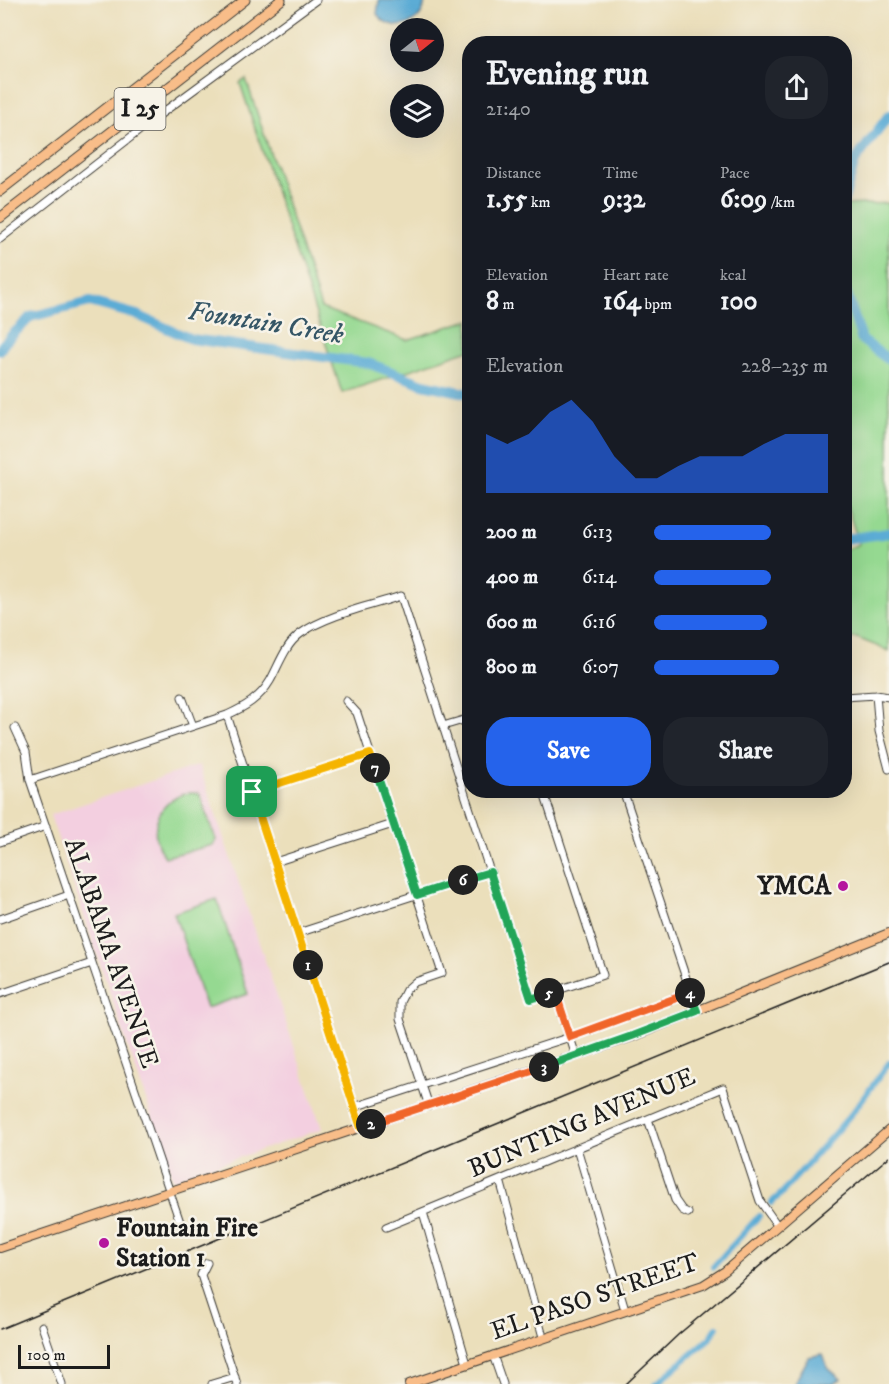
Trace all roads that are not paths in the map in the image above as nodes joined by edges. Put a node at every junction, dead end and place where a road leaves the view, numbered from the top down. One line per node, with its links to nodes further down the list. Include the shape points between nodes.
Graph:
1 (245, 0): 4 (highway, I 25)
2 (280, 0): 5 (highway, I 25)
3 (316, 0): 6 (street)
4 (0, 191)
5 (0, 219)
6 (0, 239)
7 (876, 695): 8 (street); 10 (street); 18 (street, via 879,731)
8 (852, 696)
9 (182, 697): 14 (street)
10 (889, 697)
11 (346, 701): 17 (street, via 357,713)
12 (227, 715): 14 (street); 15 (street, via 249,705 269,683 299,635 326,620 401,596); 22 (street)
13 (462, 720): 15 (street)
14 (193, 726): 20 (street)
15 (443, 726): 21 (street)
16 (15, 728): 20 (street, ALABAMA AVENUE, via 26,752)
17 (370, 754): 22 (street); 26 (street)
18 (888, 760): 19 (street)
19 (889, 769)
20 (30, 780): 27 (street, ALABAMA AVENUE)
21 (462, 785)
22 (252, 792): 29 (street)
23 (466, 798): 30 (street)
24 (546, 798): 37 (street, via 603,975)
25 (626, 798): 38 (street)
26 (393, 824): 29 (street); 32 (street)
27 (46, 826): 28 (street); 31 (street, ALABAMA AVENUE)
28 (0, 842)
29 (275, 862): 34 (street)
30 (490, 872): 32 (street); 37 (street, via 531,999)
31 (69, 895): 33 (street); 36 (street, ALABAMA AVENUE)
32 (417, 895): 34 (street); 43 (street, via 442,974 415,981 400,1002 400,1019)
33 (0, 919)
34 (298, 933): 45 (street)
35 (889, 933): 40 (main road)
36 (92, 963): 39 (street); 51 (street, ALABAMA AVENUE)
37 (555, 991): 41 (street)
38 (690, 993): 40 (street); 41 (street)
39 (0, 994)
40 (697, 1011): 42 (main road)
41 (570, 1037): 42 (street); 43 (street)
42 (576, 1056): 44 (main road)
43 (422, 1086): 44 (street); 45 (street)
44 (429, 1106): 47 (main road)
45 (354, 1107): 47 (street)
46 (648, 1119): 49 (street, BUNTING AVENUE); 53 (street, via 675,1200); 54 (street, BUNTING AVENUE, via 723,1088 760,1201)
47 (361, 1128): 51 (main road)
48 (889, 1130): 54 (main road, EL PASO STREET)
49 (577, 1149): 50 (street, BUNTING AVENUE); 59 (street)
50 (500, 1180): 52 (street, BUNTING AVENUE); 61 (street)
51 (169, 1192): 56 (street, ALABAMA AVENUE); 57 (main road)
52 (423, 1212): 55 (street, BUNTING AVENUE); 63 (street)
53 (688, 1213)
54 (777, 1225): 59 (main road, EL PASO STREET, via 704,1285)
55 (386, 1227)
56 (182, 1228)
57 (0, 1248)
58 (207, 1263): 64 (street, via 201,1275)
59 (625, 1310): 61 (main road, EL PASO STREET)
60 (42, 1326): 65 (street)
61 (543, 1337): 62 (main road, EL PASO STREET)
62 (493, 1355): 63 (main road, EL PASO STREET); 68 (street)
63 (467, 1364): 67 (main road, EL PASO STREET)
64 (236, 1380): 66 (street)
65 (62, 1384)
66 (212, 1384)
67 (410, 1384)
68 (503, 1384)

